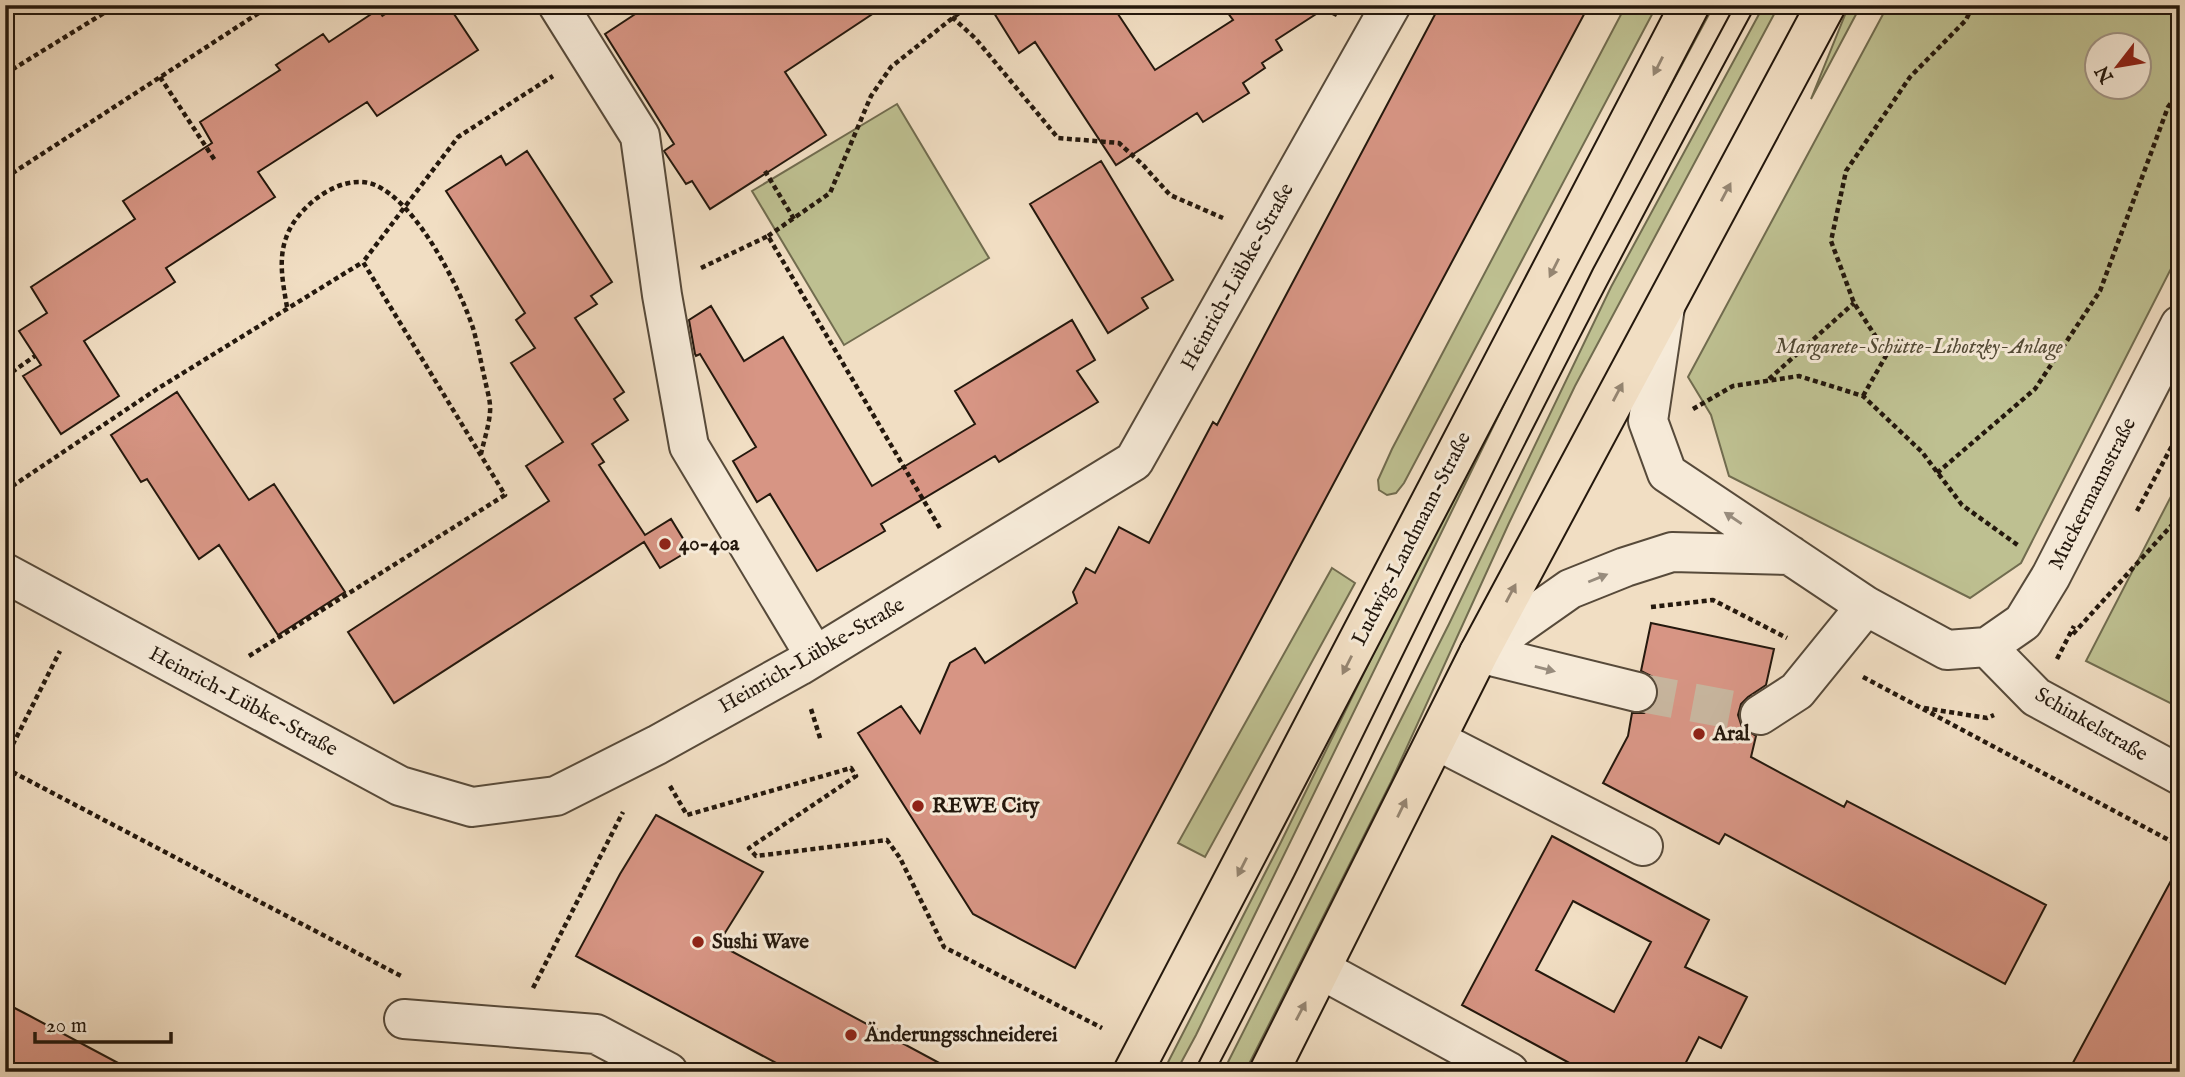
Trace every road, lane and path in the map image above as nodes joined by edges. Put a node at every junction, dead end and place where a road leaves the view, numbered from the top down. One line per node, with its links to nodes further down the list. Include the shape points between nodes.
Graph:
1 (117, 5): 13 (path)
2 (271, 5): 14 (path)
3 (377, 5): 10 (path)
4 (558, 5): 12 (street)
5 (969, 5): 11 (path)
6 (1391, 5): 21 (street, Heinrich-Lübke-Straße)
7 (1690, 5): 67 (main road, Ludwig-Landmann-Straße, one-way to 67)
8 (1826, 5): 25 (main road, one-way to 8)
9 (1973, 5): 26 (path, via 1966,20 1910,77 1846,171 1832,241)
10 (384, 16)
11 (952, 17): 20 (path, via 891,67 871,96 830,193); 21 (path, via 1058,138 1119,144 1170,195)
12 (589, 54): 19 (path, via 458,138); 24 (street, via 640,136)
13 (5, 74)
14 (160, 77): 16 (path); 18 (path)
15 (2180, 90): 35 (path, via 2168,107 2100,291 2035,389)
16 (216, 162)
17 (765, 171): 20 (path)
18 (5, 178)
19 (405, 206): 23 (path); 27 (path, via 375,185 356,182 316,200 298,216 286,237 281,271); 34 (path, via 424,232 472,327 491,410)
20 (794, 219): 22 (path)
21 (1263, 234): 39 (street, Heinrich-Lübke-Straße, via 1134,461)
22 (768, 236): 24 (path, via 705,265); 39 (path)
23 (363, 262): 27 (path); 34 (path)
24 (662, 295): 48 (street, via 689,446)
25 (1666, 303): 38 (street, one-way to 25, via 1667,473 1648,421); 47 (main road, one-way to 25)
26 (1854, 303): 31 (path); 32 (path, via 1887,354)
27 (287, 307): 36 (path)
28 (2180, 325): 41 (street, Muckermannstraße)
29 (35, 356): 30 (path)
30 (5, 377)
31 (1767, 381): 32 (path, via 1800,376); 33 (path, via 1733,386)
32 (1863, 396): 35 (path)
33 (1689, 411)
34 (481, 455): 50 (path, via 505,495)
35 (1937, 472): 41 (path, via 1962,505)
36 (5, 491)
37 (2180, 516): 44 (path)
38 (1790, 555): 42 (street); 47 (street, one-way to 38, via 1570,589 1672,552)
39 (962, 567): 48 (street, Heinrich-Lübke-Straße)
40 (5, 573): 50 (street, Heinrich-Lübke-Straße)
41 (2052, 576): 45 (street, Muckermannstraße, via 2023,622)
42 (1867, 606): 45 (street, via 1947,650); 49 (street)
43 (1637, 608): 49 (path, via 1713,600)
44 (2067, 640)
45 (1987, 647): 57 (street, Schinkelstraße, via 2036,697)
46 (59, 652): 55 (path)
47 (1479, 653): 51 (street, one-way to 51); 53 (main road)
48 (815, 656): 54 (street, Heinrich-Lübke-Straße)
49 (1826, 657): 52 (street, via 1797,691); 60 (path)
50 (206, 682): 54 (street, Heinrich-Lübke-Straße, via 400,786 472,807 555,796)
51 (1637, 692)
52 (1760, 715)
53 (1436, 740): 59 (street); 61 (main road, one-way to 53)
54 (657, 745): 65 (path, via 673,794 687,815 851,768 856,776 748,848 756,856 887,840 944,947)
55 (5, 760)
56 (5, 768): 62 (path)
57 (2180, 775)
58 (626, 805): 63 (path)
59 (1643, 846)
60 (2180, 846)
61 (1322, 970): 68 (main road, one-way to 61); 69 (street)
62 (411, 982)
63 (528, 998)
64 (404, 1019): 66 (street, via 596,1034)
65 (1102, 1028)
66 (668, 1072)
67 (1133, 1072)
68 (1269, 1072)
69 (1509, 1072)

